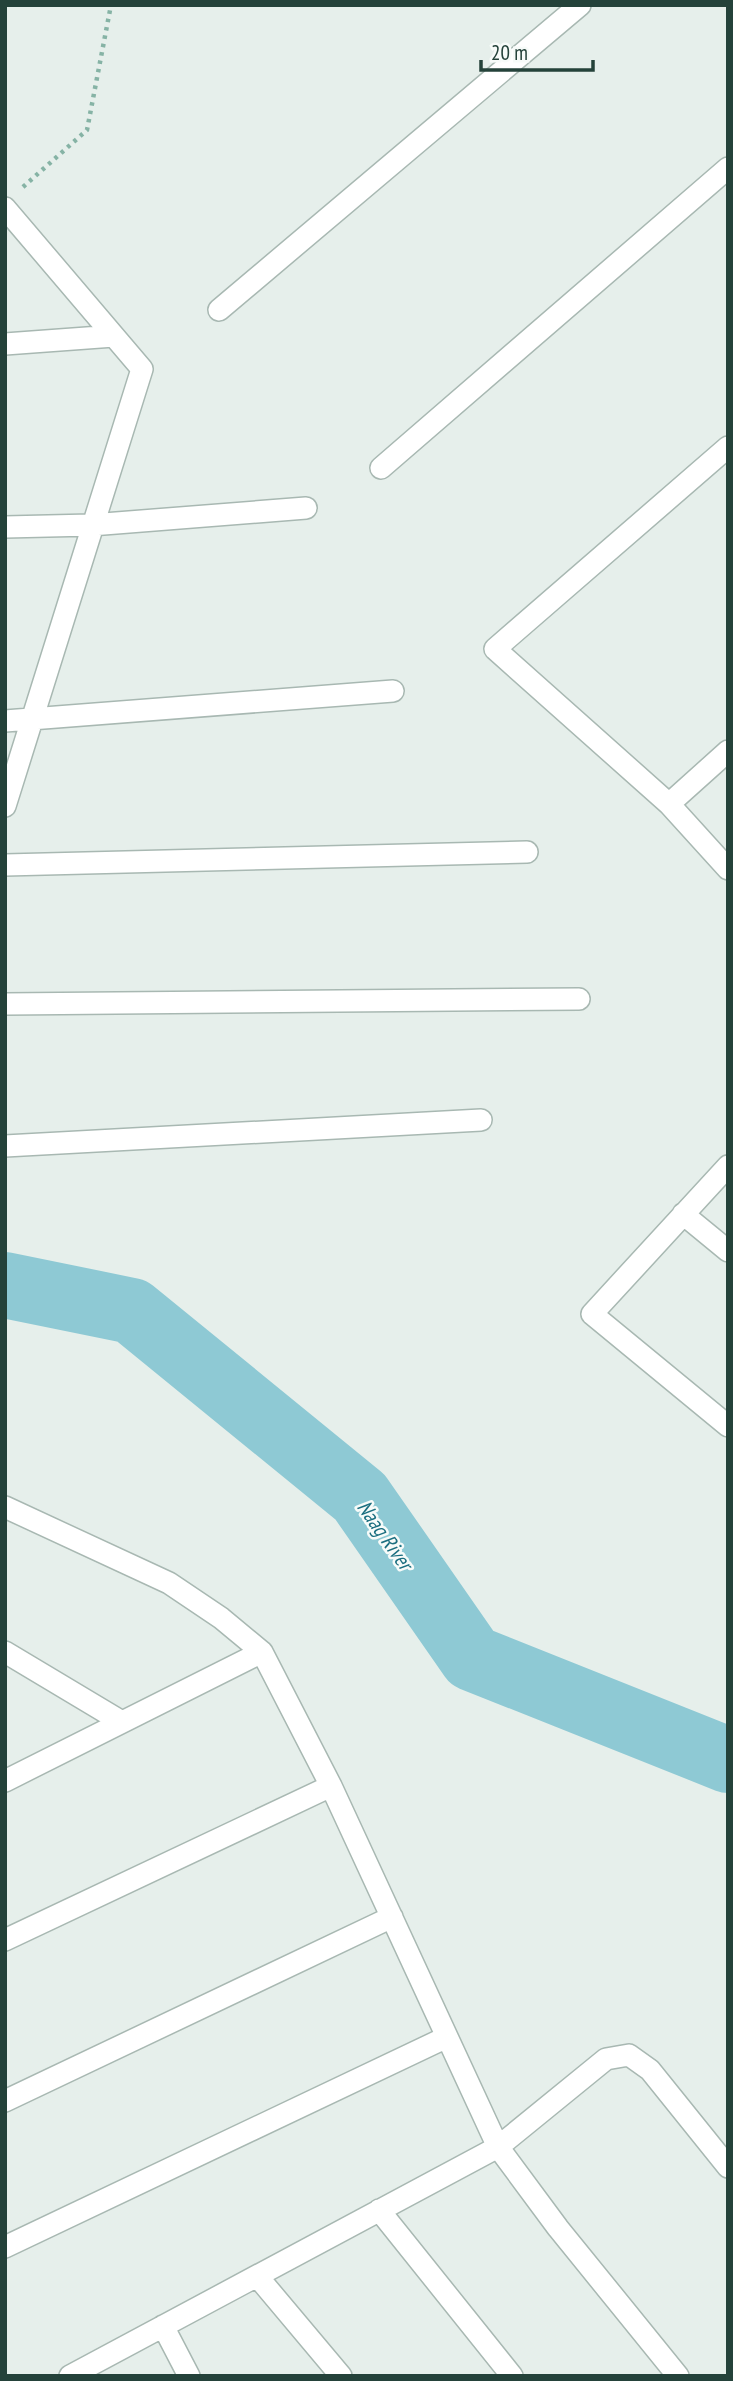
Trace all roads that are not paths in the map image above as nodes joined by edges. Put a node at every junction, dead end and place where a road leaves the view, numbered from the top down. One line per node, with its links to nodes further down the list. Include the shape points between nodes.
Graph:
1 (580, 5): 4 (street)
2 (728, 168): 8 (street)
3 (10, 201): 5 (street)
4 (219, 310)
5 (114, 336): 6 (street); 10 (street, via 142,369)
6 (5, 344)
7 (728, 447): 16 (street, via 495,649)
8 (381, 468)
9 (306, 508): 10 (street)
10 (91, 525): 11 (street); 13 (street)
11 (5, 527)
12 (393, 691): 13 (street)
13 (30, 720): 14 (street); 17 (street)
14 (5, 721)
15 (728, 751): 16 (street)
16 (669, 804): 20 (street)
17 (5, 806)
18 (527, 852): 19 (street)
19 (5, 865)
20 (728, 869)
21 (579, 999): 22 (street)
22 (5, 1004)
23 (481, 1120): 24 (street)
24 (5, 1146)
25 (728, 1166): 26 (street)
26 (683, 1214): 27 (street); 28 (street, via 592,1314)
27 (728, 1251)
28 (728, 1426)
29 (5, 1507): 31 (street, via 169,1583)
30 (5, 1651): 32 (street)
31 (262, 1652): 32 (street); 34 (street)
32 (122, 1722): 33 (street)
33 (5, 1781)
34 (331, 1786): 35 (street); 36 (street)
35 (392, 1917): 37 (street); 38 (street)
36 (5, 1941)
37 (447, 2038): 39 (street); 42 (street)
38 (5, 2101)
39 (498, 2147): 40 (street, via 606,2059 629,2055 650,2070); 41 (street); 49 (street)
40 (728, 2167)
41 (379, 2210): 43 (street); 48 (street)
42 (5, 2247)
43 (257, 2276): 44 (street); 47 (street)
44 (163, 2326): 45 (street); 46 (street)
45 (70, 2376)
46 (189, 2376)
47 (341, 2376)
48 (512, 2376)
49 (678, 2376)

